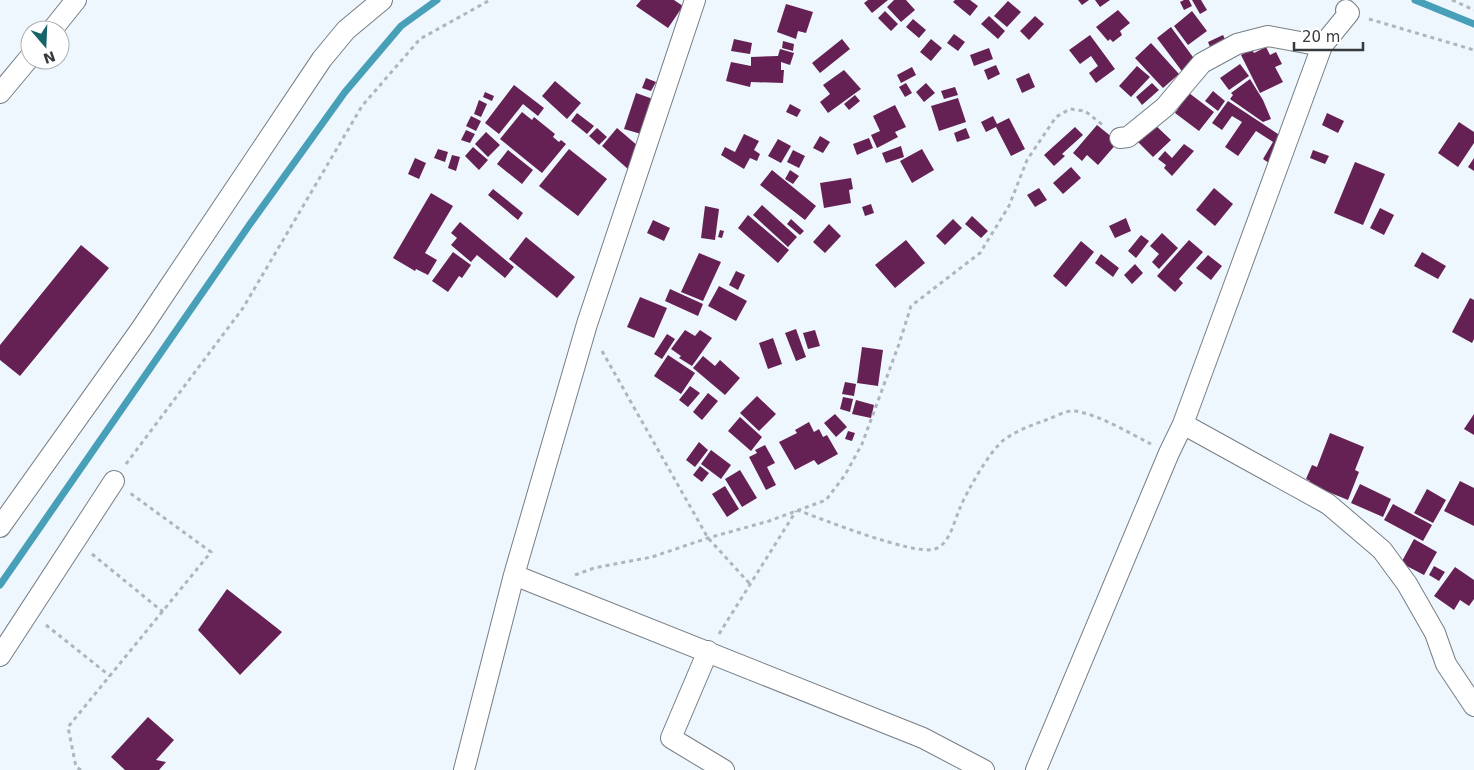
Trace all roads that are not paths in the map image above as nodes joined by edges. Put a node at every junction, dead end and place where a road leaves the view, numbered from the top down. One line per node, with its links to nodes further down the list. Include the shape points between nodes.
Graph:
1 (76, 0): 5 (street)
2 (382, 0): 12 (street, via 346,30 322,59 141,329)
3 (695, 0): 13 (street, via 587,324)
4 (1348, 11): 6 (street)
5 (60, 20)
6 (1322, 46): 9 (street, via 1268,36 1237,44 1202,63 1164,107 1128,136); 10 (street)
7 (20, 69): 8 (street)
8 (0, 93)
9 (1120, 138)
10 (1183, 424): 16 (street, via 1328,504 1382,550 1436,633 1446,664); 20 (street)
11 (114, 481): 15 (street)
12 (0, 528)
13 (514, 575): 14 (street); 17 (street)
14 (708, 652): 18 (street, via 670,738); 19 (street, via 922,738)
15 (0, 656)
16 (1474, 706)
17 (464, 770)
18 (724, 770)
19 (984, 770)
20 (1036, 770)

